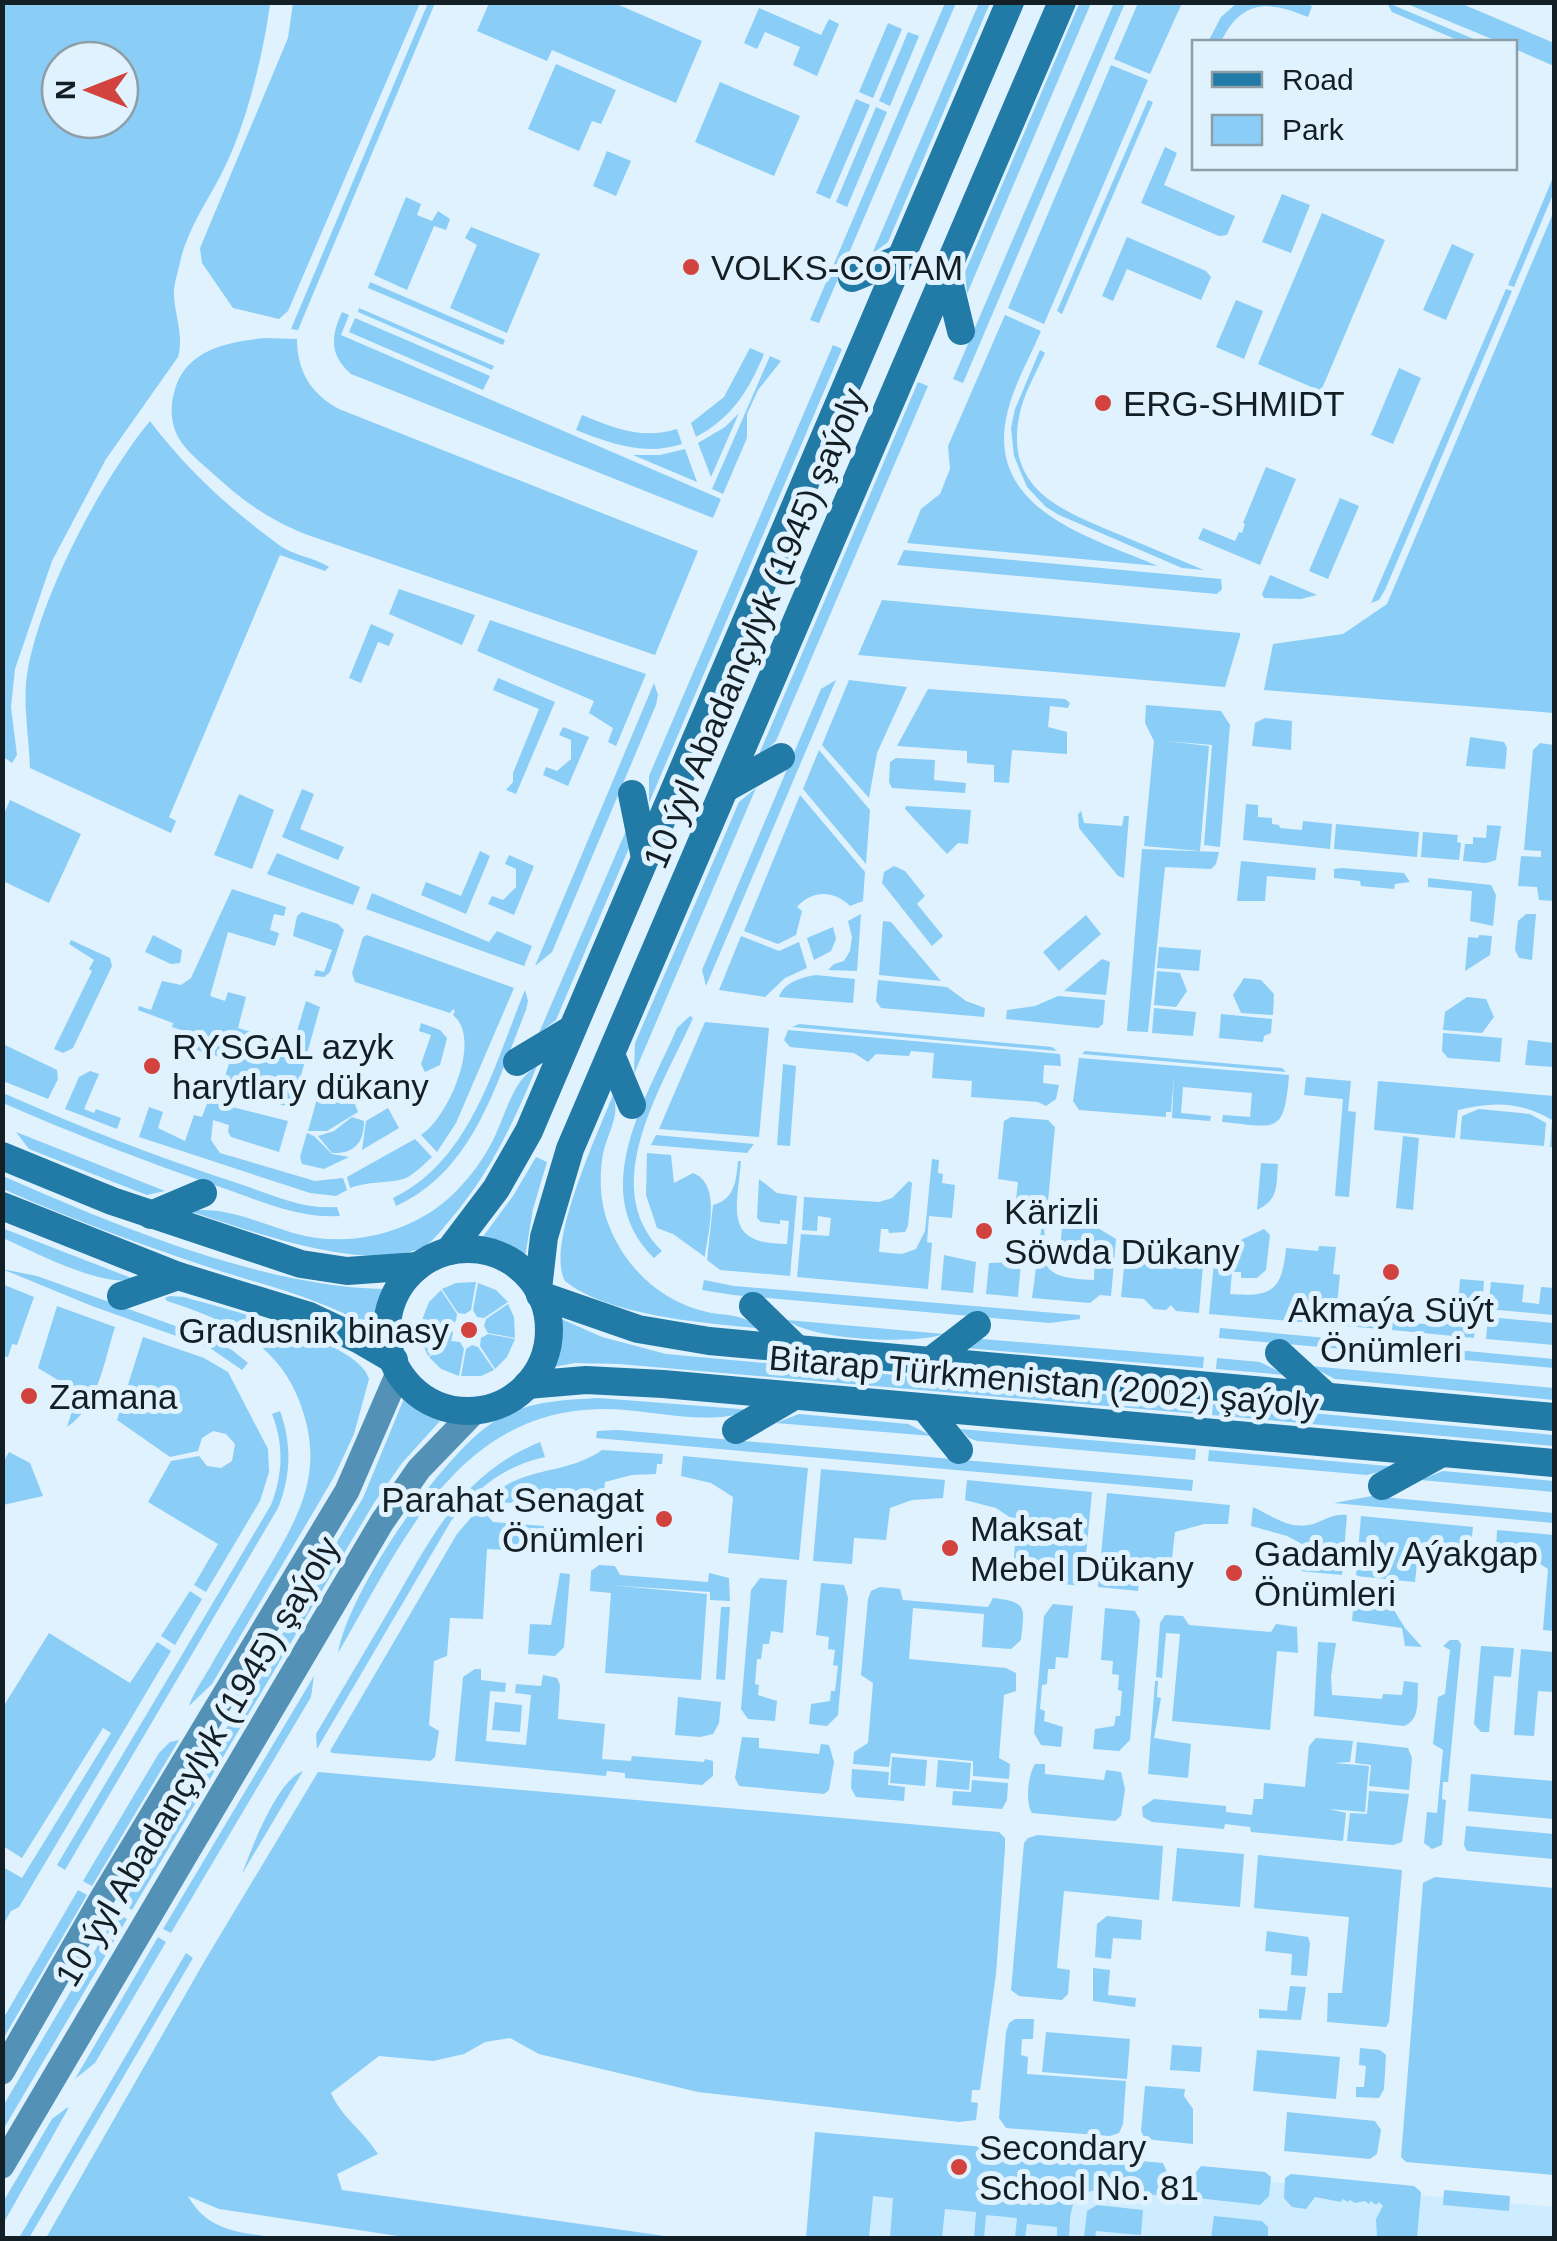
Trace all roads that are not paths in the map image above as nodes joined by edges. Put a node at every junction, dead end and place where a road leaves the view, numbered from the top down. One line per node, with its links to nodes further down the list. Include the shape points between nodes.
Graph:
1 (1010, 2): 3 (main road, 10 ýyl Abadançylyk (1945) şaýoly)
2 (1062, 2): 4 (main road, 10 ýyl Abadançylyk (1945) şaýoly)
3 (901, 258): 5 (main road); 10 (main road, 10 ýyl Abadançylyk (1945) şaýoly)
4 (947, 273): 6 (main road); 8 (main road, 10 ýyl Abadançylyk (1945) şaýoly)
5 (852, 278)
6 (961, 331)
7 (781, 757): 8 (main road)
8 (726, 788): 12 (main road, 10 ýyl Abadançylyk (1945) şaýoly)
9 (632, 794): 10 (main road)
10 (645, 858): 11 (main road, 10 ýyl Abadançylyk (1945) şaýoly)
11 (572, 1030): 13 (main road); 20 (main road, 10 ýyl Abadançylyk (1945) şaýoly, via 508,1172)
12 (612, 1057): 14 (main road); 23 (main road, 10 ýyl Abadançylyk (1945) şaýoly, via 559,1180)
13 (517, 1062)
14 (632, 1104)
15 (2, 1135): 16 (main road)
16 (9, 1159): 19 (main road)
17 (203, 1194): 19 (main road)
18 (2, 1206): 22 (main road)
19 (151, 1214): 21 (main road, via 302,1264 347,1271)
20 (449, 1251): 21 (main road); 23 (main road, via 494,1253 523,1271)
21 (418, 1266): 30 (main road, via 392,1304 388,1326)
22 (178, 1276): 24 (main road); 30 (main road, via 309,1316)
23 (539, 1292): 27 (main road, Bitarap Türkmenistan (2002) şaýoly, via 638,1330); 31 (main road, via 547,1344)
24 (121, 1296)
25 (753, 1306): 27 (main road)
26 (977, 1325): 29 (main road)
27 (797, 1350): 29 (main road, Bitarap Türkmenistan (2002) şaýoly)
28 (1280, 1353): 32 (main road)
29 (929, 1362): 32 (main road, Bitarap Türkmenistan (2002) şaýoly)
30 (396, 1365): 35 (main road, via 432,1402); 42 (main road, 10 ýyl Abadançylyk (1945) şaýoly, via 348,1491)
31 (527, 1385): 33 (main road, Bitarap Türkmenistan (2002) şaýoly, via 615,1381); 35 (main road, via 509,1400)
32 (1326, 1396): 36 (main road, Bitarap Türkmenistan (2002) şaýoly)
33 (792, 1398): 34 (main road, Bitarap Türkmenistan (2002) şaýoly); 37 (main road)
34 (925, 1408): 38 (main road); 39 (main road, Bitarap Türkmenistan (2002) şaýoly)
35 (476, 1410): 43 (main road, 10 ýyl Abadançylyk (1945) şaýoly, via 419,1468 382,1522)
36 (1554, 1418)
37 (736, 1430)
38 (958, 1450)
39 (1442, 1453): 40 (main road, Bitarap Türkmenistan (2002) şaýoly); 41 (main road)
40 (1554, 1464)
41 (1382, 1486)
42 (2, 2072)
43 (2, 2166)

